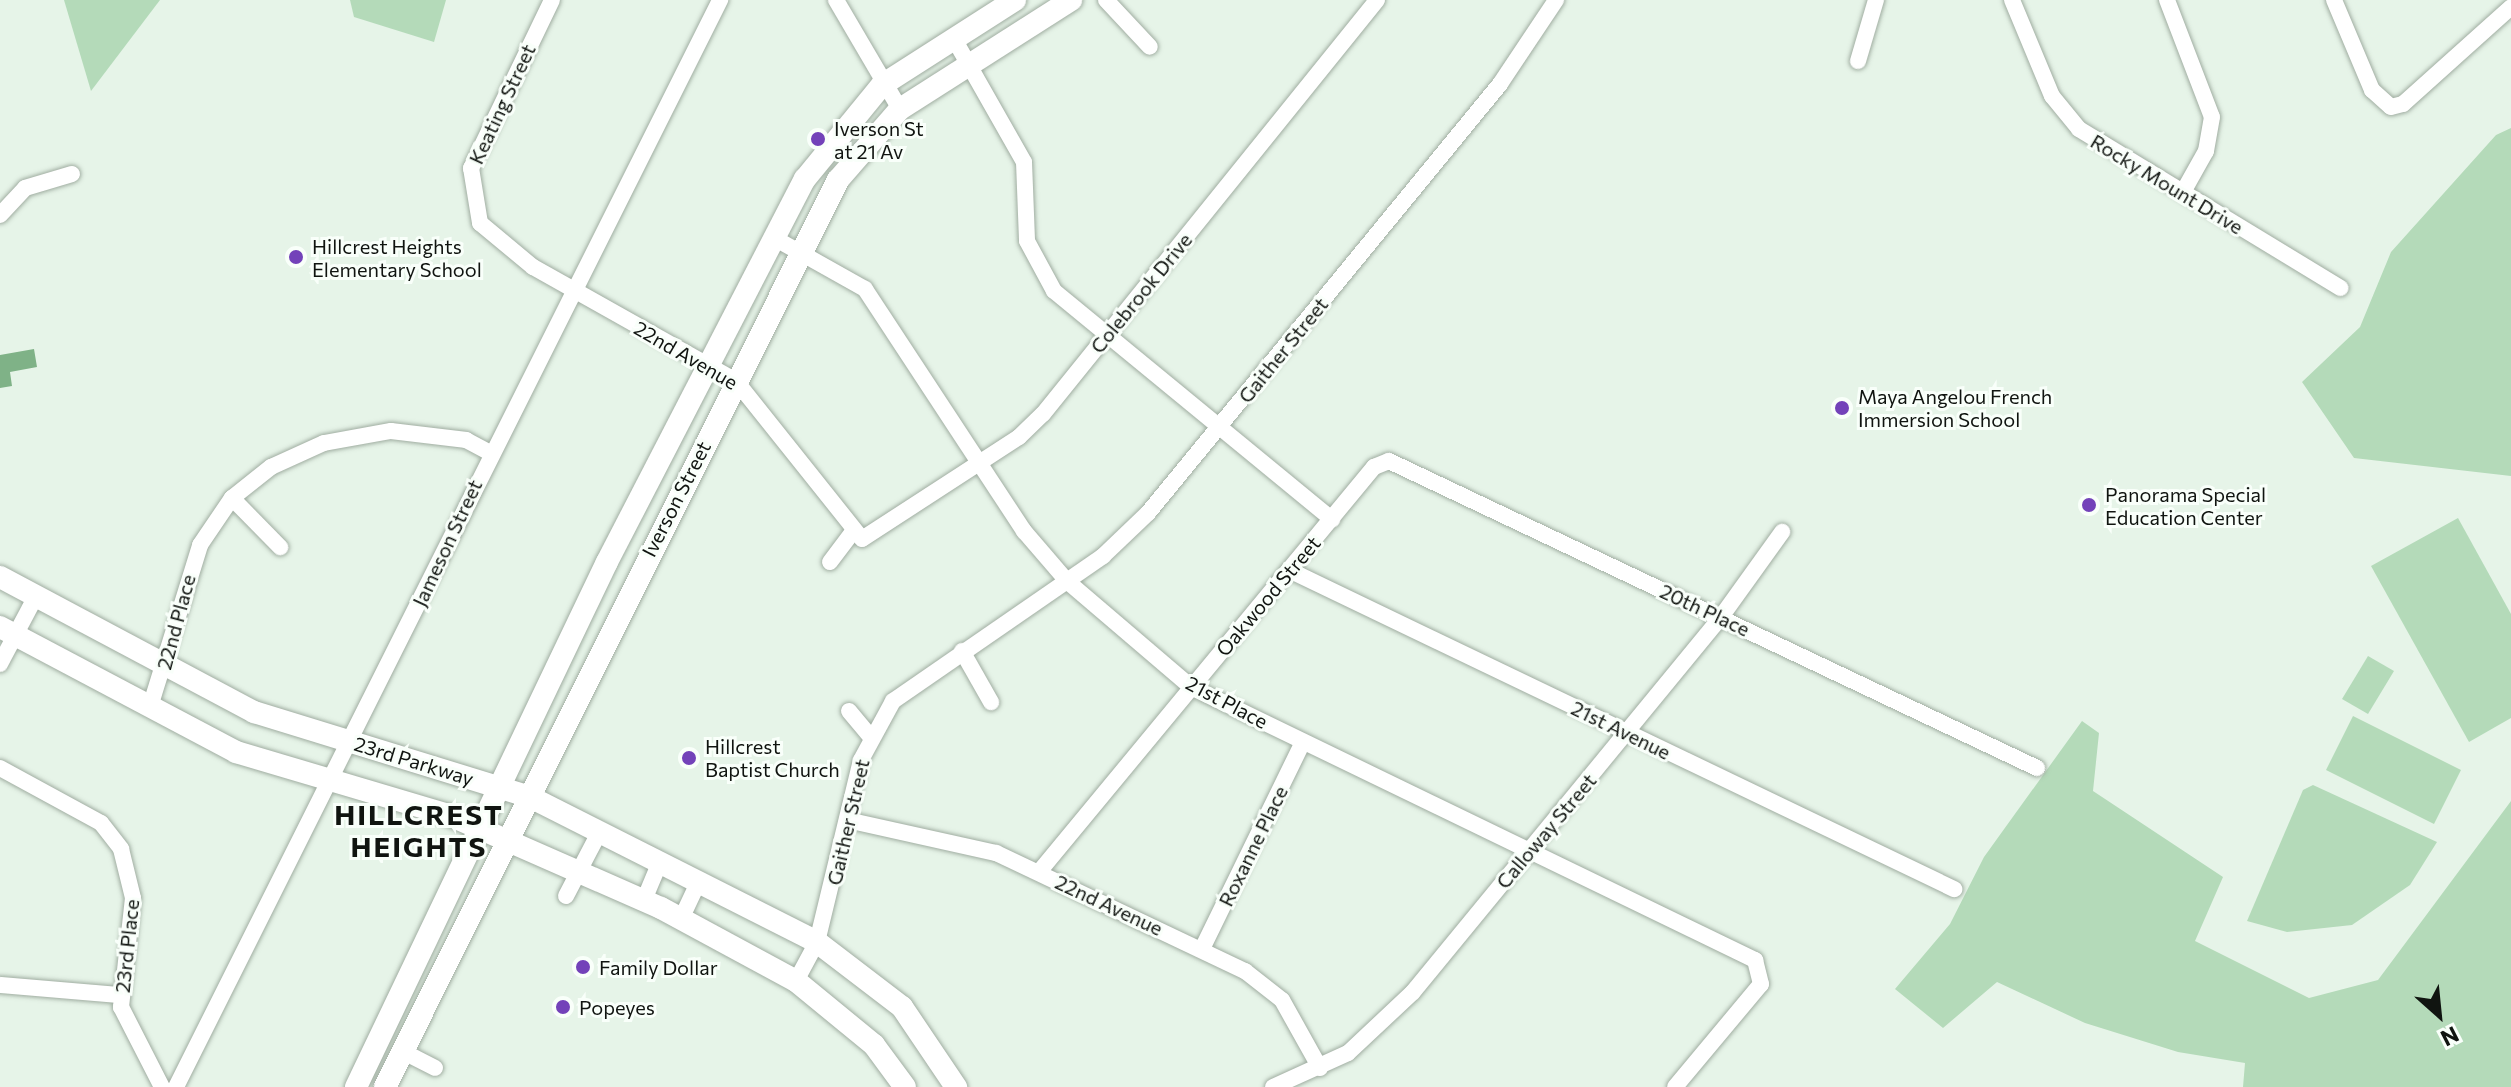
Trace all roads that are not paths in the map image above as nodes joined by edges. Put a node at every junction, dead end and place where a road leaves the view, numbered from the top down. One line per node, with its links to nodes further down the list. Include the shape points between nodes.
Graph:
1 (552, 0): 24 (street, Keating Street, via 471,168 480,223)
2 (720, 0): 27 (street, Jameson Street)
3 (836, 0): 18 (street)
4 (1015, 0): 14 (main road, Iverson Street)
5 (1071, 0): 17 (main road, Iverson Street)
6 (1106, 0): 15 (street)
7 (1377, 0): 28 (street, Colebrook Drive)
8 (1556, 0): 31 (street, Gaither Street, via 1500,84)
9 (1876, 0): 16 (street)
10 (2012, 0): 21 (street, Rocky Mount Drive, via 2052,96 2070,120)
11 (2167, 0): 21 (street, via 2212,117 2206,151)
12 (2334, 0): 13 (street, via 2372,90 2391,107 2403,104)
13 (2511, 7)
14 (953, 37): 17 (street); 18 (main road, Iverson Street)
15 (1150, 47)
16 (1858, 61)
17 (968, 63): 19 (main road, Iverson Street); 28 (street, via 1024,162 1025,227 1036,262 1058,295)
18 (882, 85): 19 (street); 23 (main road, Iverson Street, via 833,136)
19 (900, 109): 25 (main road, Iverson Street, via 862,145)
20 (72, 174): 22 (street, via 25,188)
21 (2183, 192): 26 (street, Rocky Mount Drive)
22 (0, 215)
23 (774, 238): 25 (street, 21st Place); 29 (main road, Iverson Street)
24 (505, 249): 27 (street, 22nd Avenue)
25 (799, 250): 30 (main road, Iverson Street); 33 (street, 21st Place, via 865,289)
26 (2341, 288)
27 (572, 291): 29 (street, 22nd Avenue); 32 (street, Jameson Street)
28 (1105, 336): 31 (street); 33 (street, Colebrook Drive, via 1043,414)
29 (705, 364): 30 (street, 22nd Avenue); 61 (main road, Iverson Street)
30 (736, 381): 38 (street, 22nd Avenue); 62 (main road, Iverson Street)
31 (1218, 429): 36 (street); 43 (street, Gaither Street, via 1127,536)
32 (489, 452): 35 (street, 22nd Place, via 430,434 361,434 271,467); 56 (street, Jameson Street)
33 (979, 465): 38 (street, Colebrook Drive); 43 (street, 21st Place)
34 (1374, 467): 36 (street, Oakwood Street); 45 (street, 20th Place, via 1402,463)
35 (232, 498): 39 (street); 49 (street, 22nd Place, via 190,569)
36 (1332, 519): 41 (street, Oakwood Street)
37 (1782, 532): 45 (street, Calloway Street)
38 (858, 535): 40 (street)
39 (280, 547)
40 (830, 562)
41 (1289, 570): 50 (street, Oakwood Street); 54 (street, 21st Avenue)
42 (0, 577): 44 (main road, 23rd Parkway)
43 (1067, 581): 47 (street, Gaither Street); 50 (street, 21st Place)
44 (36, 596): 46 (street); 49 (main road, 23rd Parkway)
45 (1721, 617): 54 (street, Calloway Street); 59 (street, 20th Place)
46 (8, 632): 48 (street); 52 (main road, 23rd Parkway)
47 (962, 651): 51 (street); 55 (street, Gaither Street, via 905,689)
48 (0, 664)
49 (165, 665): 52 (street, 22nd Place); 56 (main road, 23rd Parkway, via 270,718)
50 (1191, 687): 57 (street, 21st Place); 70 (street, Oakwood Street)
51 (991, 702)
52 (150, 707): 60 (main road, 23rd Parkway, via 236,752)
53 (849, 711): 55 (street)
54 (1627, 733): 67 (street, Calloway Street); 72 (street, 21st Avenue)
55 (871, 737): 63 (street, Gaither Street)
56 (352, 742): 60 (street, Jameson Street); 61 (main road, 23rd Parkway)
57 (1303, 742): 67 (street, 21st Place); 77 (street, Roxanne Place)
58 (0, 768): 80 (street, 23rd Place, via 90,816 117,840 133,898)
59 (2037, 768)
60 (328, 784): 64 (main road, 23rd Parkway); 85 (street, Jameson Street)
61 (500, 788): 62 (main road, 23rd Parkway); 64 (main road, Iverson Street)
62 (530, 797): 65 (main road, 23rd Parkway); 66 (main road, Iverson Street)
63 (847, 820): 70 (street, 22nd Avenue, via 972,846); 76 (street, Gaither Street)
64 (481, 828): 66 (main road, 23rd Parkway); 86 (main road, Iverson Street)
65 (600, 831): 68 (main road, 23rd Parkway); 69 (street)
66 (508, 837): 69 (main road, 23rd Parkway); 81 (main road, Iverson Street)
67 (1532, 848): 83 (street, Calloway Street, via 1384,1024); 91 (street, 21st Place, via 1750,956 1761,979 1749,1000)
68 (660, 862): 71 (main road, 23rd Parkway); 74 (street)
69 (581, 868): 73 (street); 74 (main road, 23rd Parkway)
70 (1039, 872): 77 (street, 22nd Avenue)
71 (699, 881): 75 (street); 76 (main road, 23rd Parkway)
72 (1954, 889)
73 (566, 896)
74 (644, 900): 75 (main road, 23rd Parkway)
75 (681, 919): 78 (main road, 23rd Parkway)
76 (817, 942): 78 (street, Gaither Street); 89 (main road, 23rd Parkway, via 902,1007)
77 (1202, 949): 83 (street, 22nd Avenue, via 1282,1000)
78 (796, 981): 88 (main road, 23rd Parkway, via 874,1045)
79 (0, 985): 80 (street)
80 (120, 995): 84 (street, 23rd Place, via 133,1038)
81 (402, 1051): 82 (street); 87 (main road, Iverson Street)
82 (435, 1068)
83 (1320, 1068): 90 (street, Calloway Street)
84 (162, 1087)
85 (176, 1087)
86 (356, 1087)
87 (385, 1087)
88 (905, 1087)
89 (956, 1087)
90 (1273, 1087)
91 (1675, 1087)

